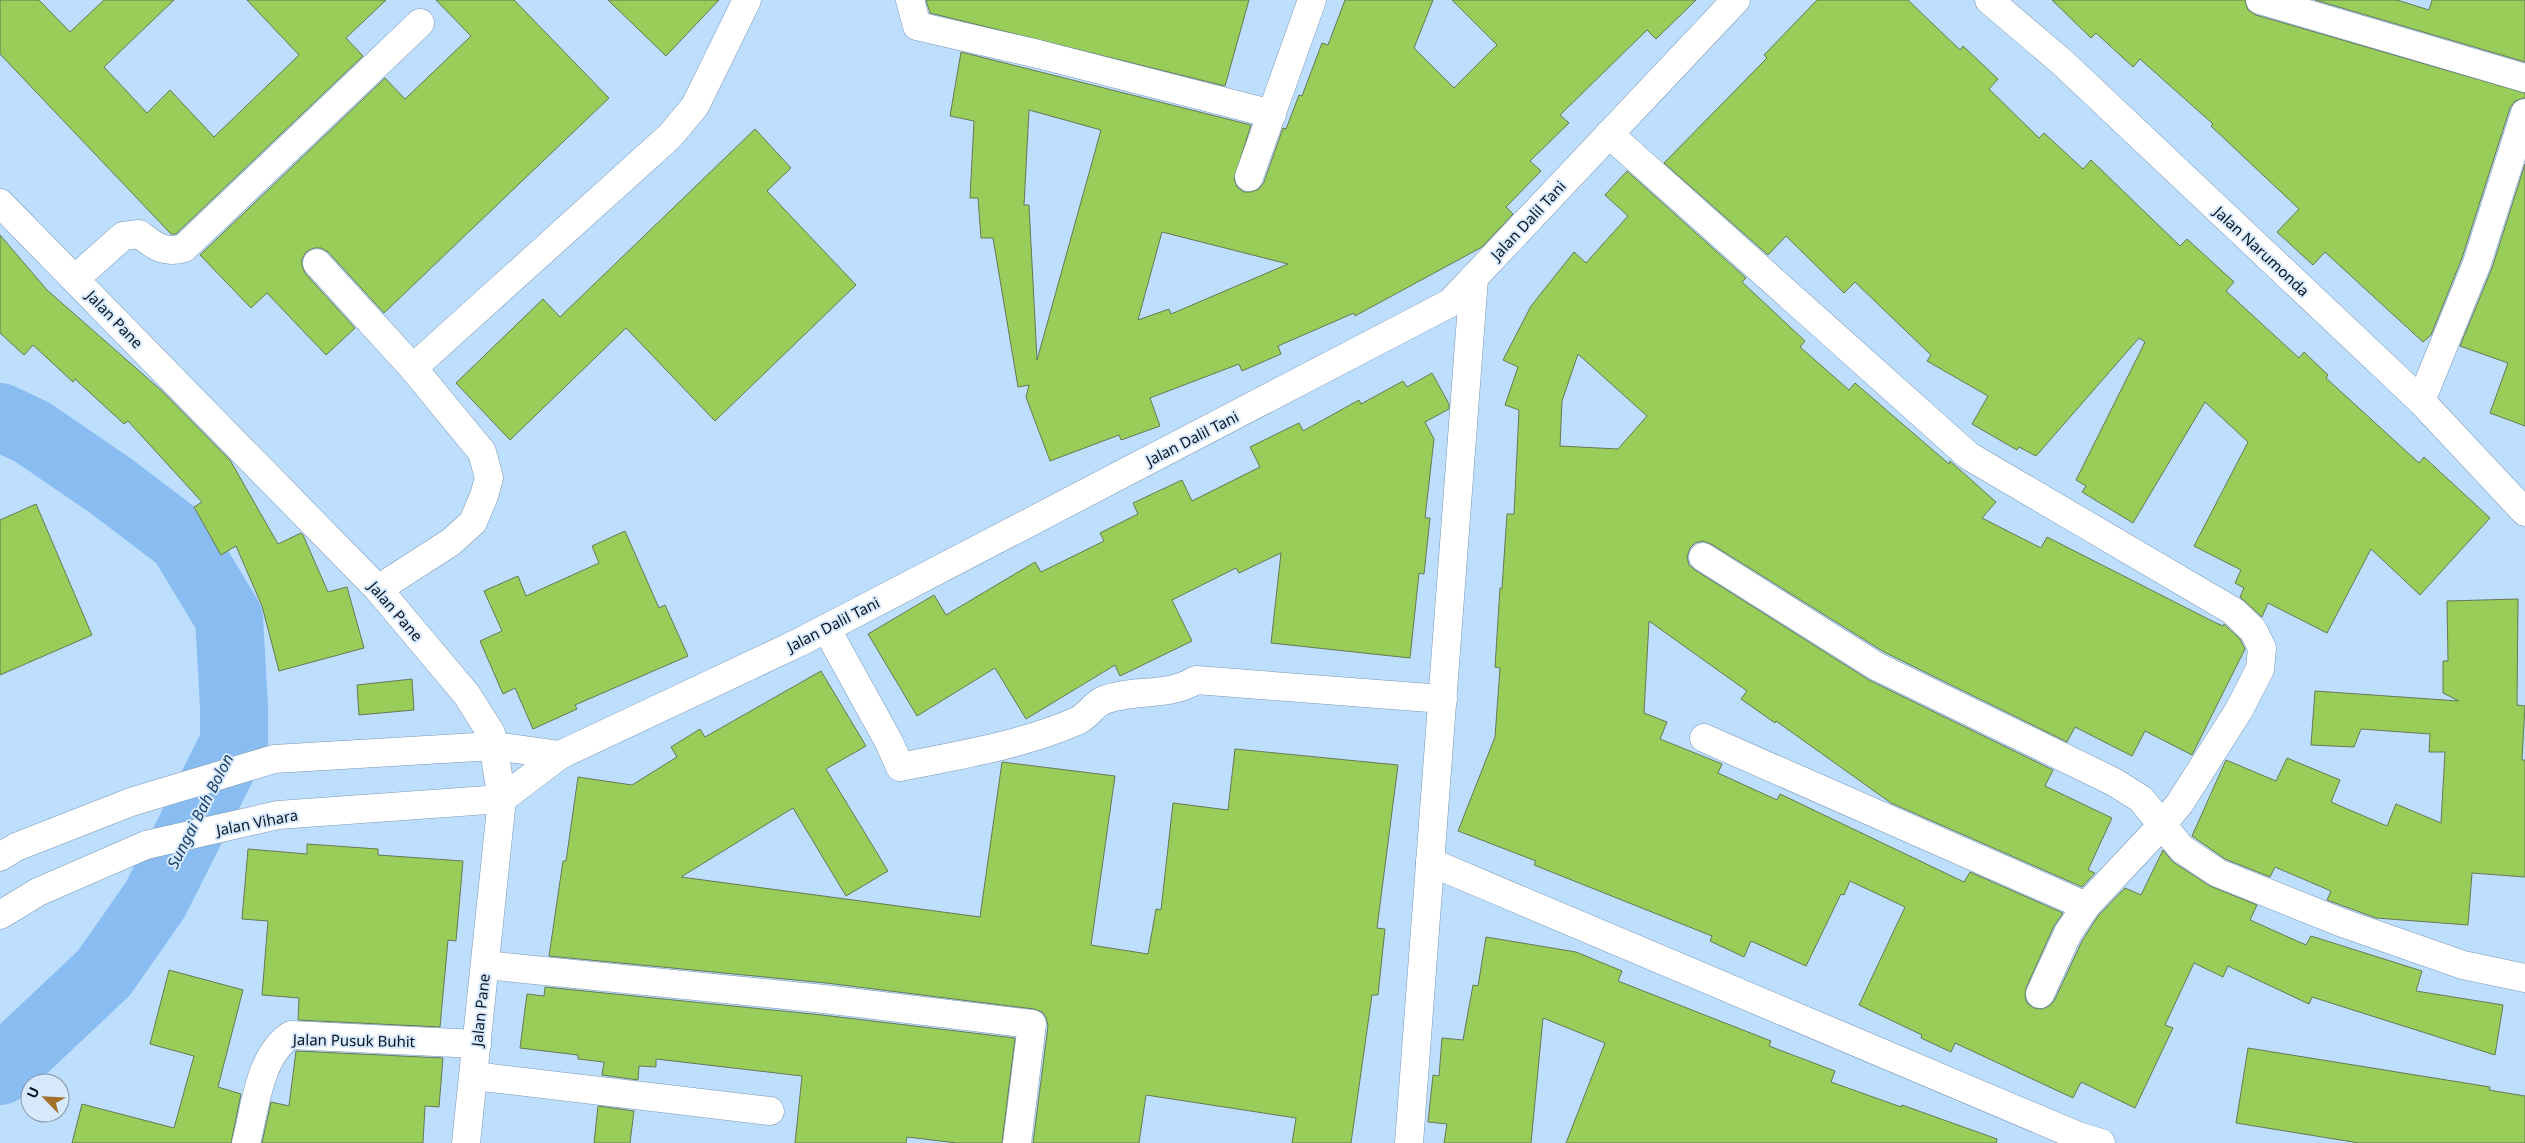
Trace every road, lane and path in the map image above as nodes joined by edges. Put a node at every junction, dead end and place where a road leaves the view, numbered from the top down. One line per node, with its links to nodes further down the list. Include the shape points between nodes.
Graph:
1 (747, 0): 17 (street, via 695,106 670,136)
2 (910, 0): 10 (street, via 917,26)
3 (1312, 0): 10 (street)
4 (1736, 0): 11 (street, Jalan Dalil Tani)
5 (1989, 0): 18 (street, Jalan Narumonda, via 2063,63)
6 (2260, 0): 8 (street)
7 (420, 23): 15 (street, via 184,248 172,252 155,246 138,234 123,236)
8 (2525, 78)
9 (2525, 113): 18 (street, via 2477,263)
10 (1272, 114): 12 (street)
11 (1609, 134): 16 (street, Jalan Dalil Tani); 28 (street, via 1969,456 2233,611 2253,630 2262,648 2260,669 2239,710 2180,803)
12 (1249, 177)
13 (0, 203): 15 (street, Jalan Pane)
14 (317, 264): 17 (street)
15 (76, 278): 21 (street, Jalan Pane)
16 (1474, 278): 22 (street, Jalan Dalil Tani, via 1450,303); 23 (street)
17 (413, 368): 21 (street, via 482,452 489,478 472,522 451,542)
18 (2421, 401): 19 (street, Jalan Narumonda)
19 (2525, 512)
20 (1703, 557): 28 (street, via 1876,666 2114,782 2141,799)
21 (378, 589): 25 (street, Jalan Pane, via 467,695 491,733)
22 (826, 628): 23 (street, via 900,767 1036,736 1080,720 1102,700 1182,689 1196,680); 26 (street, Jalan Dalil Tani)
23 (1442, 699): 30 (street)
24 (1704, 738): 31 (street)
25 (494, 746): 26 (street); 27 (street, Jalan Pane); 29 (street, via 274,759 131,802 16,847)
26 (560, 755): 27 (street, Jalan Dalil Tani)
27 (502, 799): 32 (street, Jalan Vihara, via 278,815 146,845 38,892); 33 (street, Jalan Pane)
28 (2162, 825): 31 (street); 34 (street, via 2182,849 2218,873 2340,922 2464,965)
29 (0, 857)
30 (1430, 862): 42 (street); 43 (street)
31 (2086, 906): 35 (street, via 2068,933)
32 (0, 915)
33 (485, 965): 36 (street, Jalan Pane); 41 (street, via 824,999 1032,1024)
34 (2525, 978)
35 (2040, 994)
36 (477, 1044): 37 (street, Jalan Pane); 39 (street, Jalan Pusuk Buhit, via 291,1035 272,1051)
37 (474, 1076): 38 (street); 40 (street, Jalan Pane)
38 (770, 1111)
39 (246, 1143)
40 (466, 1143)
41 (1017, 1143)
42 (1409, 1143)
43 (2101, 1143)

